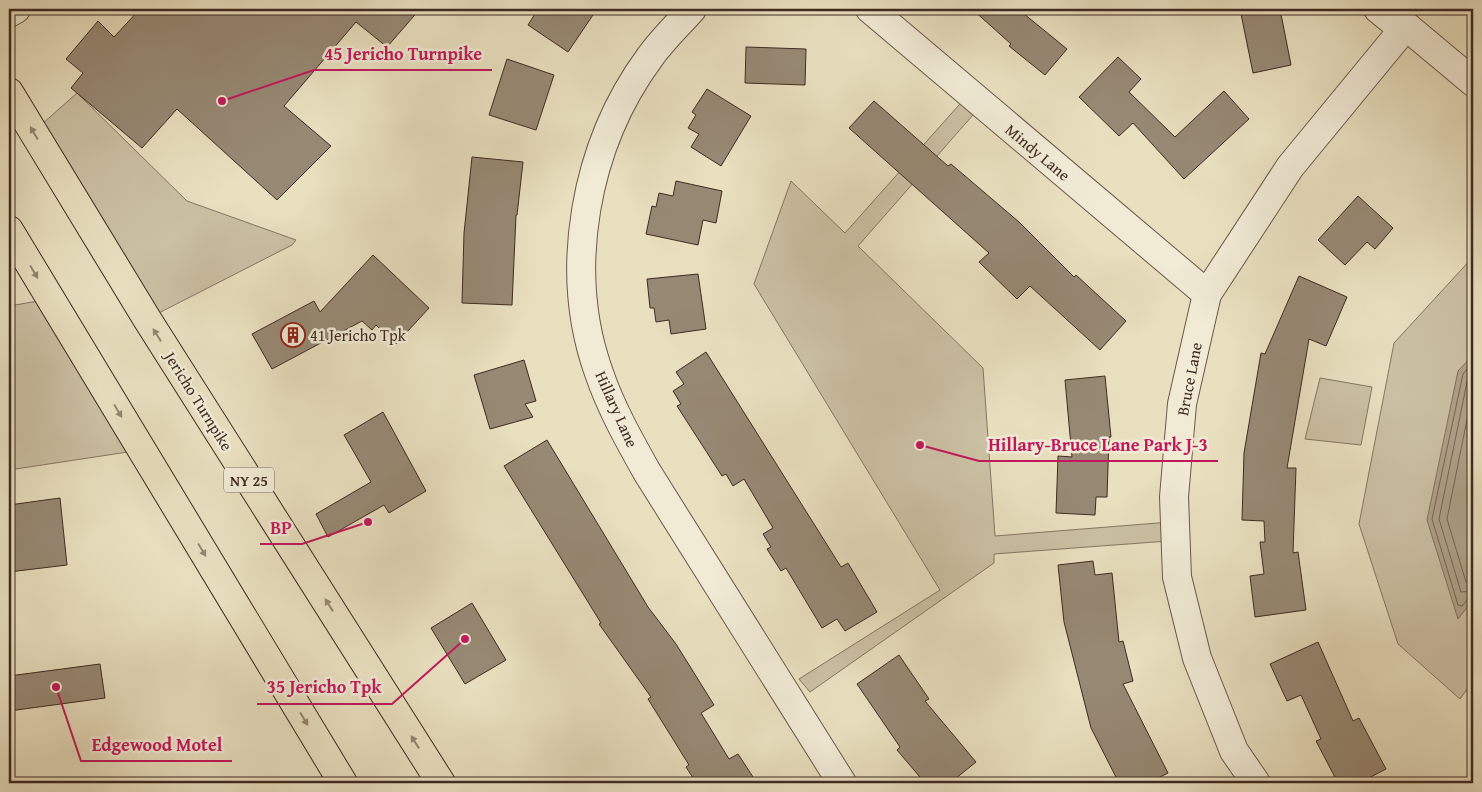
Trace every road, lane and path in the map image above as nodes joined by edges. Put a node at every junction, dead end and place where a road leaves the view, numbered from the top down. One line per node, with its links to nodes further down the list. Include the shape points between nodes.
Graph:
1 (16, 9): 5 (street)
2 (692, 9): 13 (street, Hillary Lane, via 650,56 630,88 603,145 588,193 581,267 586,321 599,372 618,420 647,472)
3 (870, 9): 10 (street, Mindy Lane)
4 (1378, 9): 6 (street, via 1395,23)
5 (9, 12)
6 (1406, 26): 7 (street); 10 (street, Bruce Lane, via 1290,167)
7 (1473, 82)
8 (9, 92): 12 (main road, Jericho Turnpike / NY 25, one-way to 8, via 147,320)
9 (9, 230): 11 (main road, one-way to 11)
10 (1207, 294): 14 (street, Bruce Lane, via 1182,404 1174,497 1177,577 1197,658 1234,750)
11 (343, 783)
12 (441, 783)
13 (842, 783)
14 (1256, 783)

